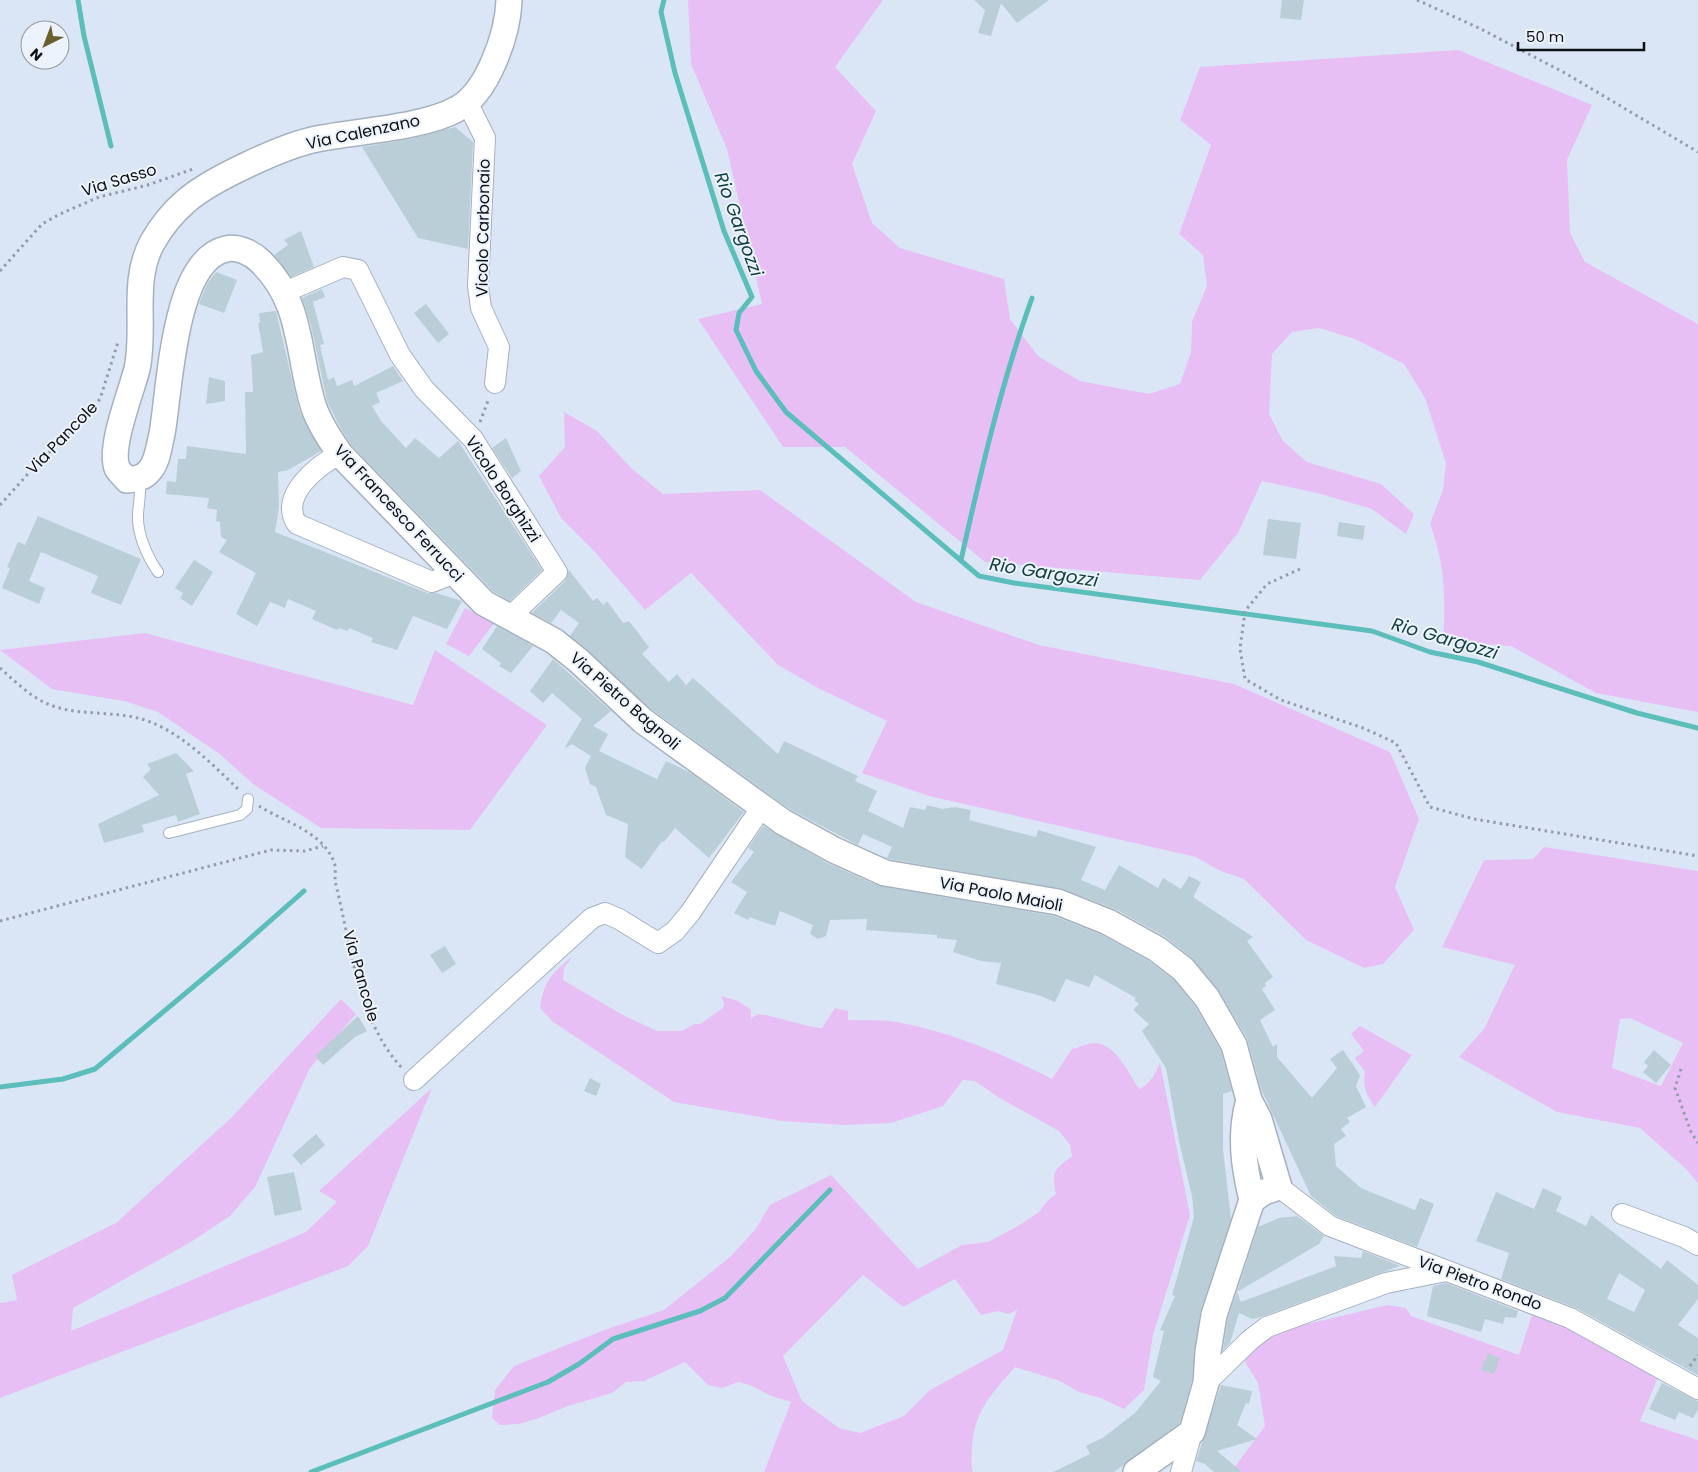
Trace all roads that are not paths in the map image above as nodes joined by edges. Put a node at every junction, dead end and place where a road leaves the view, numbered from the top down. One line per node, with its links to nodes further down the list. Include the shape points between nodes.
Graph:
1 (509, 0): 2 (street, Via Calenzano, via 505,24 489,71)
2 (467, 102): 4 (street, Vicolo Carbonaio, via 485,138 478,286 481,308 499,347); 6 (street, Via Calenzano, via 441,116 315,139 265,157 186,200 167,219 151,245 141,275 137,366 115,453 117,469)
3 (285, 292): 5 (street, Via Francesco Ferrucci, via 292,308 314,406); 6 (street, Via Francesco Ferrucci, via 255,256 240,250 227,248 202,262 184,298 158,451 151,470); 10 (street, Vicolo Borghizzi, via 343,267 358,270 400,355 424,389 473,439 557,572)
4 (495, 383)
5 (340, 454): 8 (street, Via Francesco Ferrucci); 8 (street, via 326,461 301,486 291,509 297,524 432,582)
6 (133, 479): 7 (lane, via 141,495 139,530)
7 (158, 572)
8 (455, 573): 9 (street, Via Francesco Ferrucci)
9 (484, 603): 10 (street, Via Pietro Bagnoli)
10 (511, 616): 12 (street, Via Pietro Bagnoli, via 566,651 643,721)
11 (248, 799): 13 (lane, via 247,809 240,815)
12 (761, 808): 14 (street, via 690,913 674,931 658,943 612,916 605,914 592,918); 15 (street, Via Paolo Maioli, via 866,866 885,873 1058,902 1108,922 1157,949 1183,969 1207,998 1234,1045)
13 (168, 833)
14 (414, 1080)
15 (1249, 1100): 16 (street, Via Paolo Maioli, via 1259,1119); 17 (street, via 1244,1116 1243,1162)
16 (1279, 1187): 17 (street); 20 (street, Via Pietro Rondo, via 1330,1226)
17 (1252, 1200): 21 (street, via 1214,1315)
18 (1622, 1214): 19 (street)
19 (1698, 1245)
20 (1448, 1271): 21 (street, via 1386,1283 1266,1327); 22 (street, Via Pietro Rondo, via 1570,1318)
21 (1206, 1383): 23 (street)
22 (1690, 1384)
23 (1192, 1432): 24 (street); 25 (street)
24 (1136, 1472)
25 (1181, 1472)

